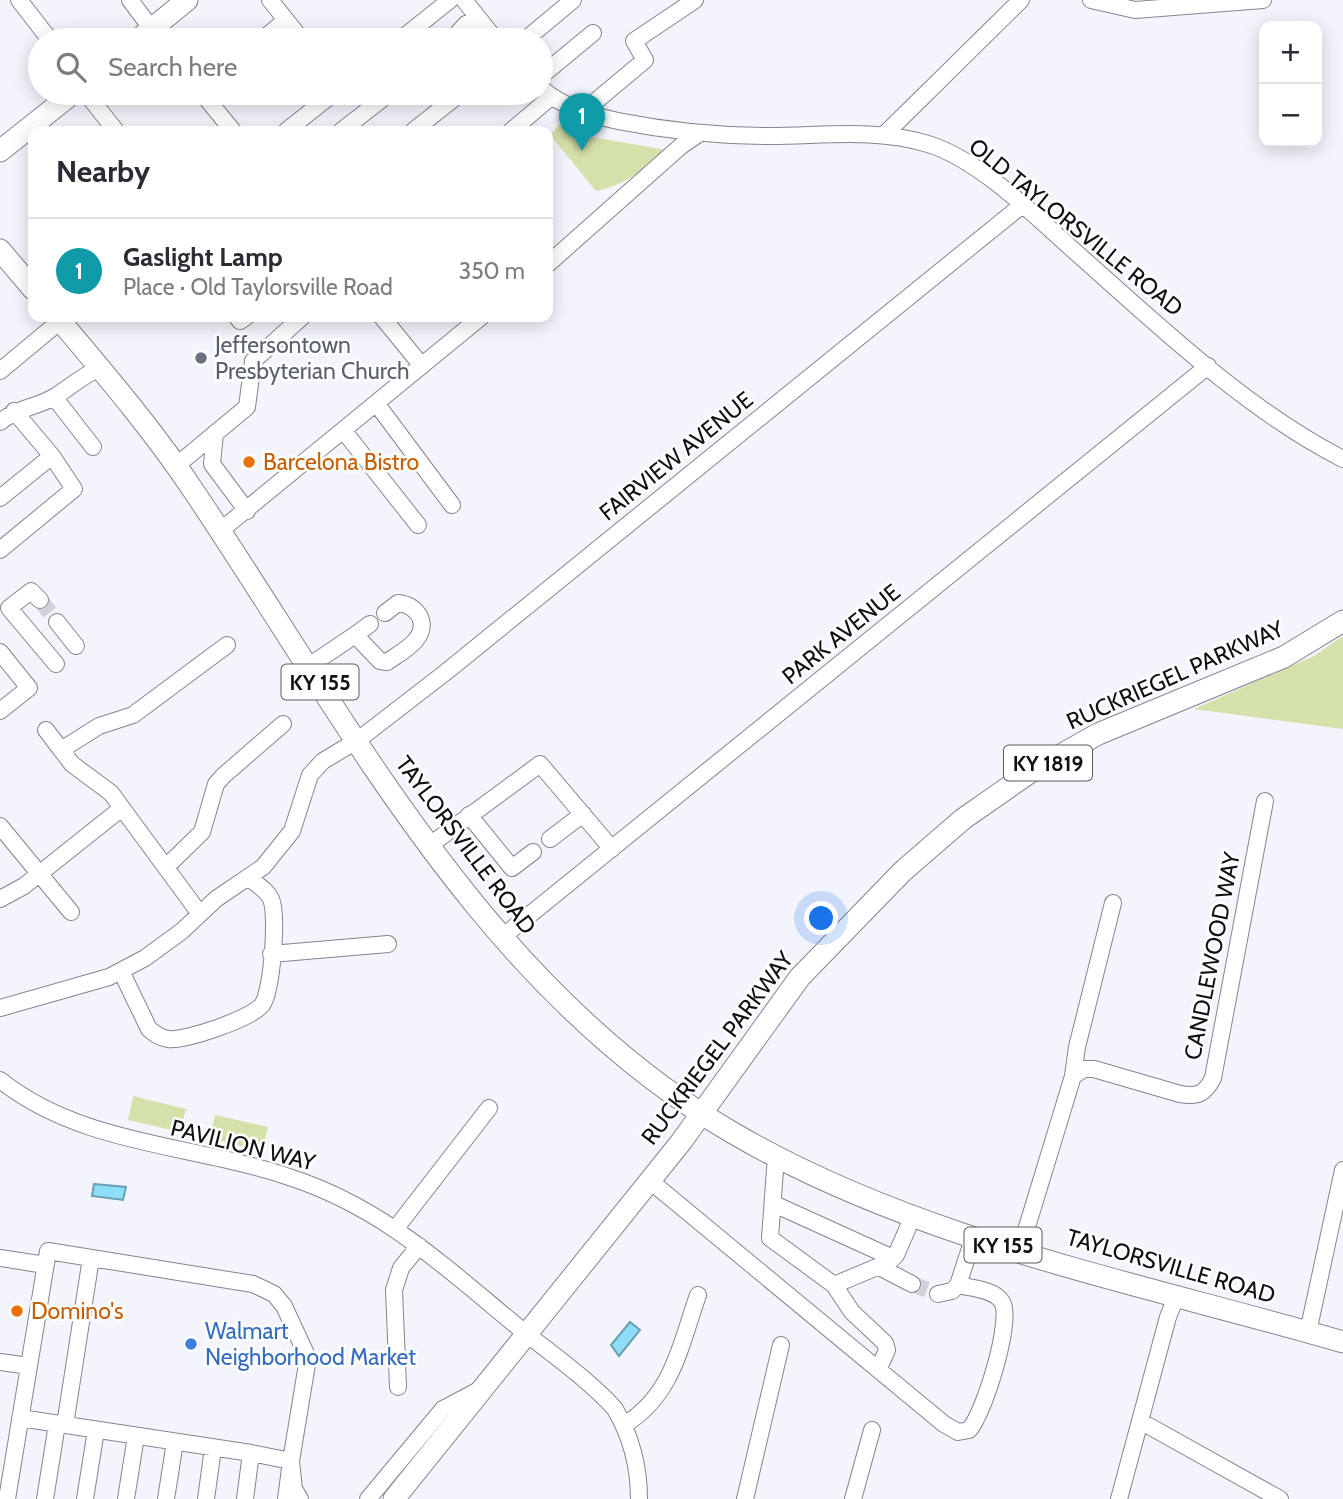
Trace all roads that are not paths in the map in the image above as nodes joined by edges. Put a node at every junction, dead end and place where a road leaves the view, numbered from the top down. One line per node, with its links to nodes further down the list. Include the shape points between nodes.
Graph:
1 (19, 0): 14 (street)
2 (130, 0): 15 (street)
3 (187, 0): 16 (main road)
4 (270, 0): 12 (street)
5 (450, 0): 19 (street)
6 (464, 0): 13 (street)
7 (573, 0): 22 (street)
8 (695, 0): 33 (street, via 634,41 645,60)
9 (1021, 0): 43 (street)
10 (1091, 0): 11 (street, via 1135,10)
11 (1263, 0)
12 (286, 20): 17 (street); 18 (street)
13 (480, 20): 20 (street); 21 (street)
14 (41, 28)
15 (145, 28)
16 (159, 28)
17 (276, 28)
18 (292, 28)
19 (415, 28)
20 (462, 28)
21 (486, 28)
22 (539, 28)
23 (593, 33): 24 (street)
24 (553, 66)
25 (553, 96): 33 (street, OLD TAYLORSVILLE ROAD)
26 (59, 105): 34 (main road)
27 (95, 105): 35 (street)
28 (212, 105): 36 (street)
29 (319, 105): 37 (street)
30 (375, 105): 38 (street)
31 (446, 105): 39 (street)
32 (534, 105): 40 (street)
33 (583, 111): 42 (street, OLD TAYLORSVILLE ROAD)
34 (35, 126)
35 (112, 126)
36 (229, 126)
37 (292, 126)
38 (347, 126)
39 (419, 126)
40 (515, 126)
41 (28, 132): 44 (main road)
42 (700, 134): 43 (street, OLD TAYLORSVILLE ROAD); 47 (street)
43 (885, 135): 45 (street, OLD TAYLORSVILLE ROAD, via 930,144 953,155)
44 (0, 151)
45 (1021, 206): 55 (street, OLD TAYLORSVILLE ROAD); 89 (street, FAIRVIEW AVENUE)
46 (0, 250): 48 (main road)
47 (553, 260)
48 (28, 283)
49 (56, 322): 57 (street)
50 (64, 322): 56 (main road, TAYLORSVILLE ROAD / KY 155)
51 (296, 322): 63 (street, via 253,361 247,407)
52 (387, 322): 54 (street)
53 (475, 322): 54 (street)
54 (422, 366): 59 (street)
55 (1208, 366): 66 (street, OLD TAYLORSVILLE ROAD, via 1271,414); 98 (street, PARK AVENUE)
56 (99, 368): 58 (street); 68 (main road, TAYLORSVILLE ROAD / KY 155)
57 (0, 371)
58 (54, 397): 60 (street); 64 (street)
59 (376, 403): 62 (street); 70 (street)
60 (14, 411): 61 (street); 65 (street)
61 (0, 422)
62 (343, 430): 71 (street); 72 (street)
63 (215, 433): 67 (street); 68 (street)
64 (93, 447)
65 (52, 456): 69 (street); 74 (street, via 74,489)
66 (1343, 459)
67 (212, 464): 68 (street); 71 (street)
68 (182, 474): 73 (main road, TAYLORSVILLE ROAD / KY 155)
69 (0, 498)
70 (452, 505)
71 (247, 511): 73 (street)
72 (418, 525)
73 (220, 531): 85 (main road, TAYLORSVILLE ROAD / KY 155)
74 (0, 550)
75 (40, 600): 84 (street, via 31,591 9,608)
76 (385, 613): 80 (street, via 398,603 417,611 422,622 417,639 387,662 380,661)
77 (1343, 621): 115 (main road, RUCKRIEGEL PARKWAY / KY 1819, via 1284,657 1098,734 1030,773 963,820 903,871 800,977)
78 (57, 622): 82 (street)
79 (370, 624): 80 (street)
80 (355, 635): 85 (street)
81 (227, 645): 90 (street, via 133,715 100,726)
82 (76, 646)
83 (0, 652): 86 (street, via 29,688)
84 (56, 664)
85 (309, 666): 89 (main road, TAYLORSVILLE ROAD / KY 155)
86 (0, 711)
87 (283, 724): 100 (street, via 216,784 202,832)
88 (46, 730): 90 (street)
89 (358, 740): 97 (main road, TAYLORSVILLE ROAD / KY 155); 102 (street, FAIRVIEW AVENUE, via 323,761 310,775 284,844)
90 (61, 750): 92 (street)
91 (1265, 801): 112 (street, CANDLEWOOD WAY, via 1213,1078 1207,1089 1195,1096 1094,1069)
92 (122, 808): 100 (street); 101 (street)
93 (583, 814): 94 (street, via 540,764); 96 (street); 98 (street)
94 (469, 815): 97 (street); 99 (street, via 512,868)
95 (0, 826): 101 (street)
96 (550, 839)
97 (430, 845): 107 (main road, TAYLORSVILLE ROAD / KY 155)
98 (612, 849): 107 (street, PARK AVENUE)
99 (533, 852)
100 (166, 867): 106 (street)
101 (37, 874): 103 (street); 105 (street)
102 (248, 877): 106 (street, FAIRVIEW AVENUE); 109 (street, via 272,900)
103 (0, 899)
104 (1113, 903): 112 (street)
105 (71, 912)
106 (201, 914): 110 (street, FAIRVIEW AVENUE)
107 (501, 938): 115 (main road, TAYLORSVILLE ROAD / KY 155, via 598,1035)
108 (388, 944): 109 (street)
109 (271, 954): 110 (street, via 269,993 262,1005 195,1035 169,1039 149,1030)
110 (121, 971): 111 (street, FAIRVIEW AVENUE)
111 (0, 1008)
112 (1073, 1076): 124 (street)
113 (0, 1080): 121 (street, PAVILION WAY, via 40,1105 109,1134 287,1176 341,1196)
114 (489, 1108): 121 (street)
115 (701, 1114): 116 (main road, TAYLORSVILLE ROAD / KY 155); 118 (main road, RUCKRIEGEL PARKWAY / KY 1819)
116 (776, 1156): 119 (street); 120 (main road, TAYLORSVILLE ROAD / KY 155)
117 (1343, 1170): 135 (street)
118 (649, 1180): 136 (main road, RUCKRIEGEL PARKWAY / KY 1819); 141 (street)
119 (774, 1204): 128 (street); 130 (street, via 770,1238)
120 (913, 1216): 122 (main road, TAYLORSVILLE ROAD / KY 155); 128 (street)
121 (396, 1228): 123 (street, PAVILION WAY)
122 (974, 1236): 124 (main road, TAYLORSVILLE ROAD / KY 155); 131 (street)
123 (419, 1246): 136 (street, PAVILION WAY); 142 (street, via 401,1268 394,1290)
124 (1020, 1250): 133 (main road, TAYLORSVILLE ROAD / KY 155)
125 (0, 1258): 126 (street)
126 (46, 1258): 127 (street); 140 (street)
127 (91, 1258): 146 (street); 154 (street, via 253,1284 274,1294 308,1358)
128 (886, 1263): 129 (street); 130 (street)
129 (912, 1284)
130 (834, 1285): 141 (street, via 852,1312 885,1343)
131 (958, 1285): 132 (street); 141 (street, via 992,1293 1006,1311 981,1409 969,1430 958,1432 944,1424)
132 (938, 1294)
133 (1177, 1294): 135 (main road, TAYLORSVILLE ROAD / KY 155); 145 (street)
134 (698, 1295): 147 (street, via 666,1386 654,1402)
135 (1308, 1332): 137 (main road, TAYLORSVILLE ROAD / KY 155)
136 (526, 1333): 143 (main road, RUCKRIEGEL PARKWAY / KY 1819); 147 (street, PAVILION WAY, via 604,1397)
137 (1343, 1342)
138 (780, 1345): 168 (street)
139 (0, 1362): 140 (street)
140 (29, 1366): 144 (street)
141 (884, 1373)
142 (398, 1387)
143 (482, 1388): 165 (street, via 443,1409); 166 (main road, RUCKRIEGEL PARKWAY / KY 1819)
144 (20, 1418): 146 (street); 155 (street)
145 (1140, 1421): 170 (street); 171 (street)
146 (61, 1424): 148 (street); 157 (street)
147 (624, 1425): 167 (street, PAVILION WAY, via 639,1469)
148 (96, 1430): 150 (street); 158 (street)
149 (872, 1430): 169 (street)
150 (136, 1436): 151 (street); 159 (street)
151 (175, 1442): 152 (street); 160 (street)
152 (213, 1448): 153 (street); 161 (street)
153 (251, 1453): 154 (street); 162 (street)
154 (291, 1461): 163 (street); 164 (street, via 294,1489)
155 (6, 1474): 156 (street)
156 (7, 1499)
157 (45, 1499)
158 (85, 1499)
159 (126, 1499)
160 (166, 1499)
161 (206, 1499)
162 (245, 1499)
163 (286, 1499)
164 (300, 1499)
165 (368, 1499)
166 (394, 1499)
167 (639, 1499)
168 (745, 1499)
169 (853, 1499)
170 (1119, 1499)
171 (1280, 1499)

